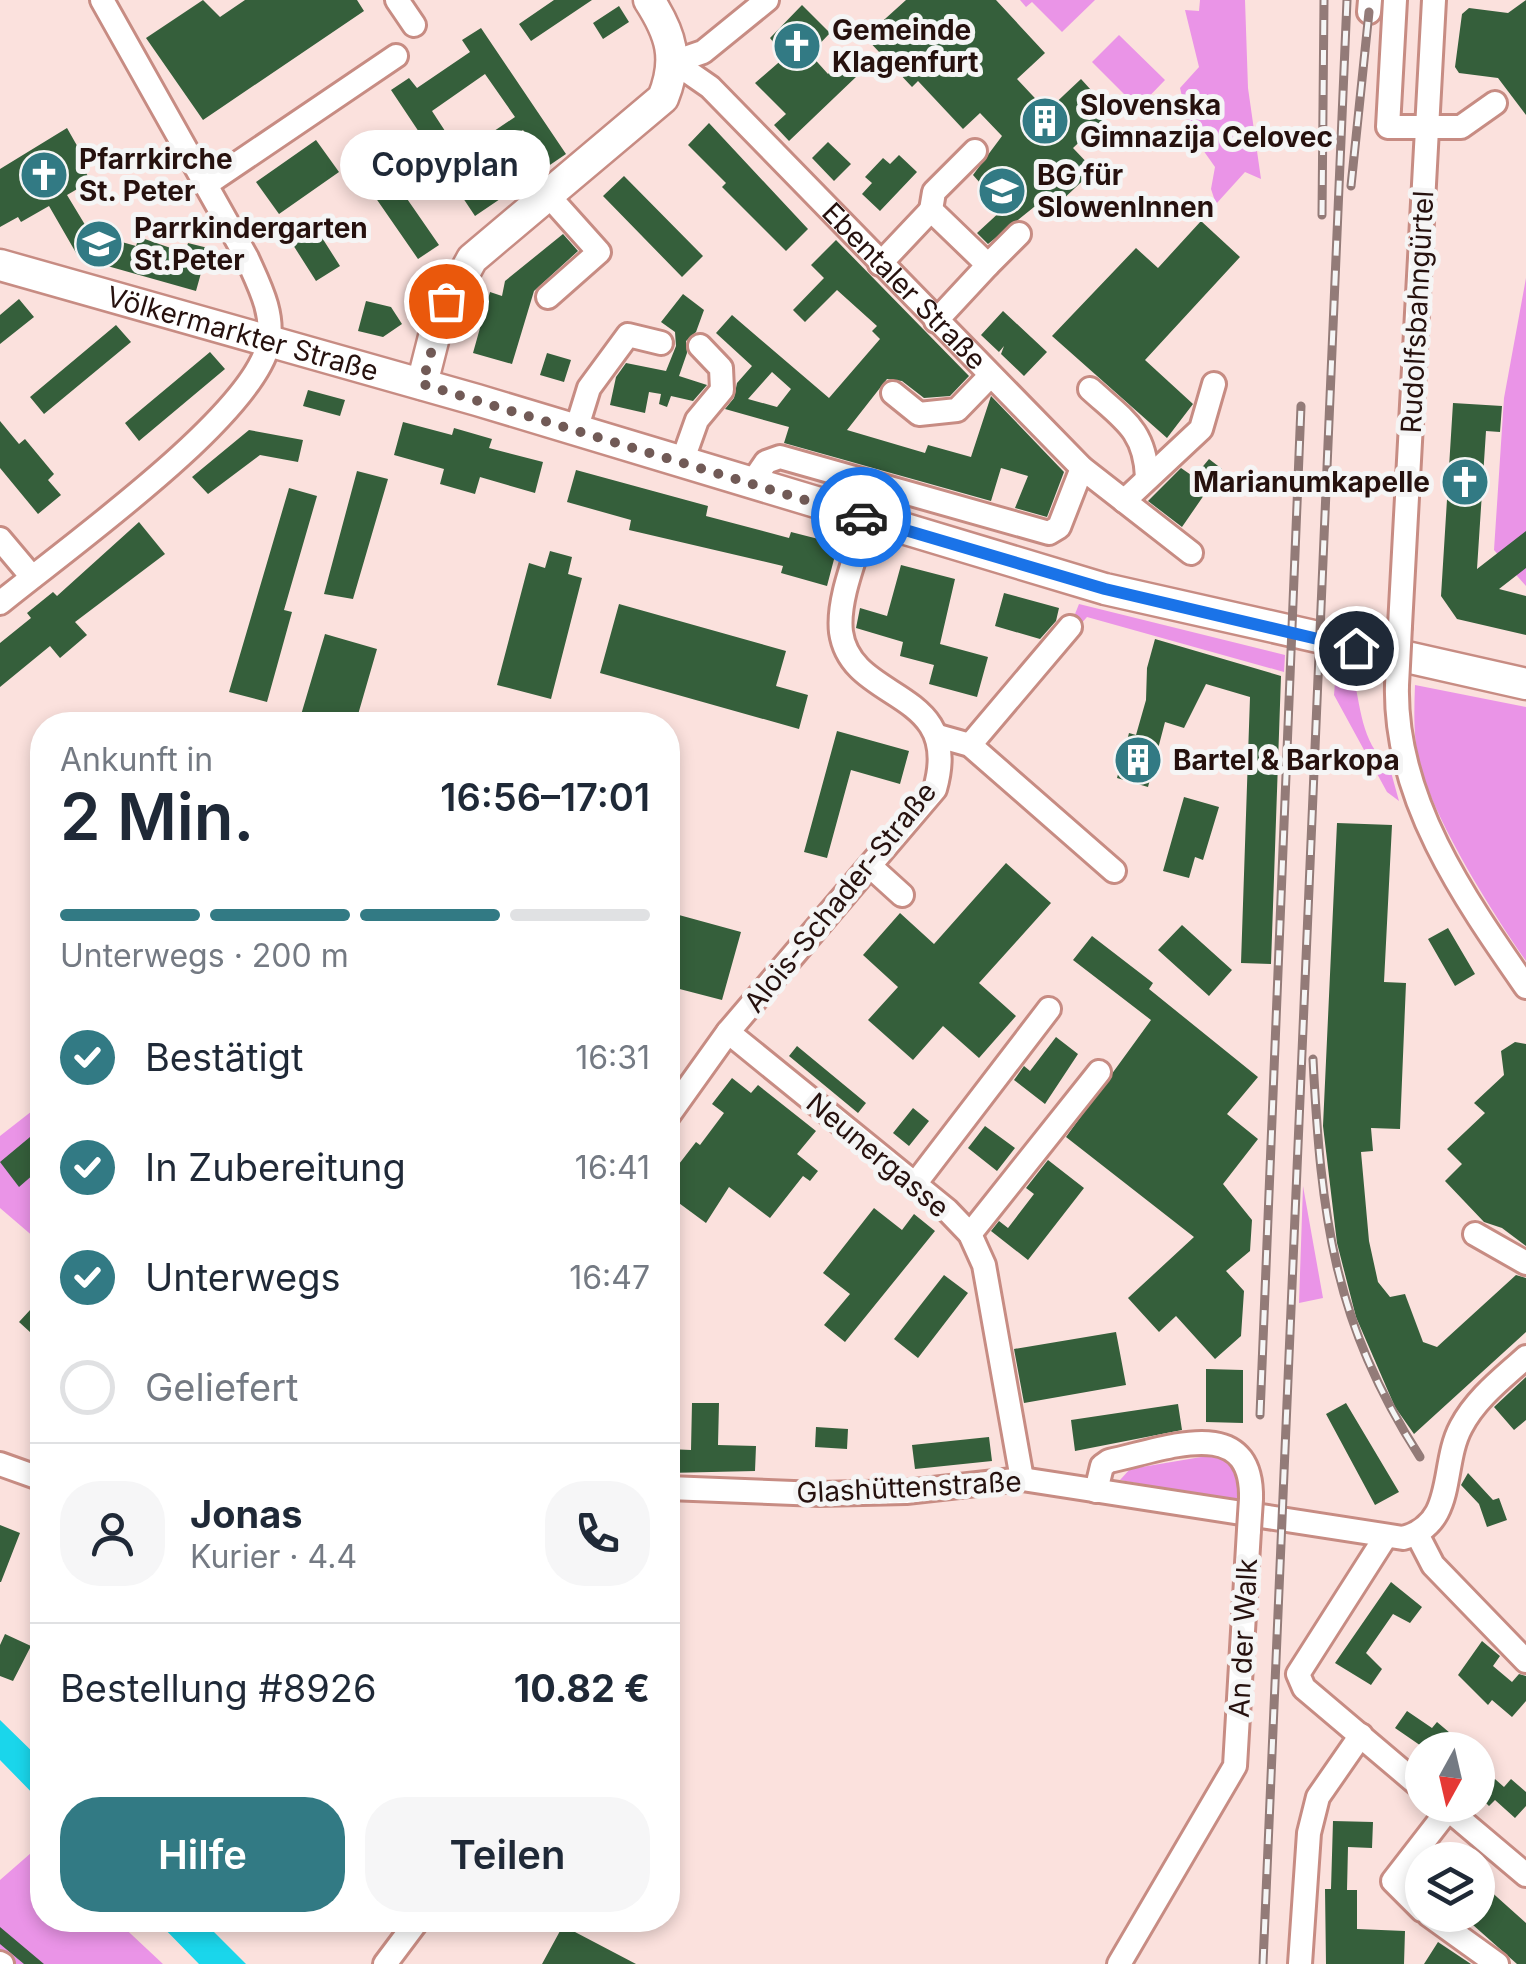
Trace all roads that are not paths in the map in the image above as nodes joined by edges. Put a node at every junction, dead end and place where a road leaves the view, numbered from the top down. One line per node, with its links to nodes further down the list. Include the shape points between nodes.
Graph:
1 (102, 0): 14 (street)
2 (396, 0): 8 (street)
3 (649, 0): 10 (main road, via 672,42)
4 (767, 0): 10 (street, via 703,52)
5 (1396, 0): 12 (street, via 1388,127)
6 (1418, 0): 7 (street)
7 (1434, 0): 12 (street, Rudolfsbahngürtel)
8 (414, 25)
9 (396, 56): 14 (street)
10 (674, 62): 15 (main road, via 664,98); 18 (street, Ebentaler Straße, via 710,87)
11 (1495, 103): 12 (street, via 1461,128)
12 (1426, 130): 49 (street, Rudolfsbahngürtel, bridge, via 1397,684 1404,759 1431,834)
13 (975, 151): 16 (street, via 934,192)
14 (207, 184): 23 (street, via 266,300)
15 (547, 194): 21 (street, via 599,252); 27 (main road, via 462,272 438,322)
16 (931, 210): 18 (street); 20 (street)
17 (1019, 234): 20 (street)
18 (880, 264): 22 (street, Ebentaler Straße)
19 (0, 265): 23 (main road, Völkermarkter Straße)
20 (988, 265): 22 (street)
21 (548, 297)
22 (936, 321): 26 (street, Ebentaler Straße)
23 (269, 340): 27 (main road, Völkermarkter Straße); 40 (street, via 256,374 202,434)
24 (662, 343): 31 (street, via 628,334 589,388)
25 (700, 346): 32 (street, via 721,368 722,390 697,420)
26 (990, 376): 30 (street, via 957,410 918,414); 33 (street, Ebentaler Straße)
27 (422, 384): 31 (main road, Völkermarkter Straße)
28 (1214, 384): 34 (street, via 1200,428)
29 (1090, 389): 34 (street, via 1138,433)
30 (893, 393)
31 (576, 430): 32 (main road, Völkermarkter Straße)
32 (682, 462): 35 (main road, Völkermarkter Straße)
33 (1082, 468): 35 (street, via 1059,527 1049,533 780,456 766,462); 36 (street, Ebentaler Straße)
34 (1147, 477): 36 (street)
35 (752, 484): 37 (main road, Völkermarkter Straße)
36 (1124, 501): 39 (street, Ebentaler Straße)
37 (867, 519): 43 (main road, Völkermarkter Straße, via 1105,589); 44 (street, via 843,610 846,649 862,669 914,704)
38 (0, 539): 40 (street)
39 (1191, 553)
40 (32, 577): 41 (street)
41 (0, 603)
42 (1070, 627): 45 (street)
43 (1526, 684)
44 (938, 736): 45 (street); 46 (street, Alois-Schader-Straße, via 942,764 935,789)
45 (970, 745): 47 (street)
46 (870, 866): 48 (street); 51 (street, Alois-Schader-Straße)
47 (1114, 871)
48 (902, 895)
49 (1526, 988)
50 (1049, 1009): 54 (street)
51 (728, 1032): 53 (street, Alois-Schader-Straße); 54 (street, Neunergasse)
52 (1099, 1072): 55 (street)
53 (680, 1099)
54 (915, 1184): 55 (street, Neunergasse)
55 (970, 1234): 61 (street, Neunergasse, via 984,1265)
56 (1475, 1234): 57 (street)
57 (1526, 1263)
58 (1526, 1357): 64 (street, via 1463,1423 1450,1450 1440,1513)
59 (0, 1464): 60 (street)
60 (30, 1475)
61 (1022, 1479): 62 (street, Glashüttenstraße, via 888,1492); 63 (street, Glashüttenstraße)
62 (680, 1488)
63 (1096, 1491): 65 (street, Glashüttenstraße); 76 (street, An der Walk, bridge, via 1109,1461 1196,1443 1219,1443 1248,1463 1236,1766)
64 (1416, 1534): 65 (street, Glashüttenstraße); 66 (street, via 1433,1565)
65 (1386, 1536): 67 (street, via 1298,1674 1304,1688)
66 (1526, 1662)
67 (1361, 1735): 68 (street); 77 (street, via 1318,1797)
68 (1405, 1773)
69 (1463, 1822): 71 (street)
70 (1405, 1863): 72 (street, via 1392,1881)
71 (1526, 1876)
72 (1405, 1894)
73 (409, 1932): 75 (street)
74 (1453, 1932): 78 (street)
75 (386, 1964)
76 (1120, 1964)
77 (1300, 1964)
78 (1497, 1964)

